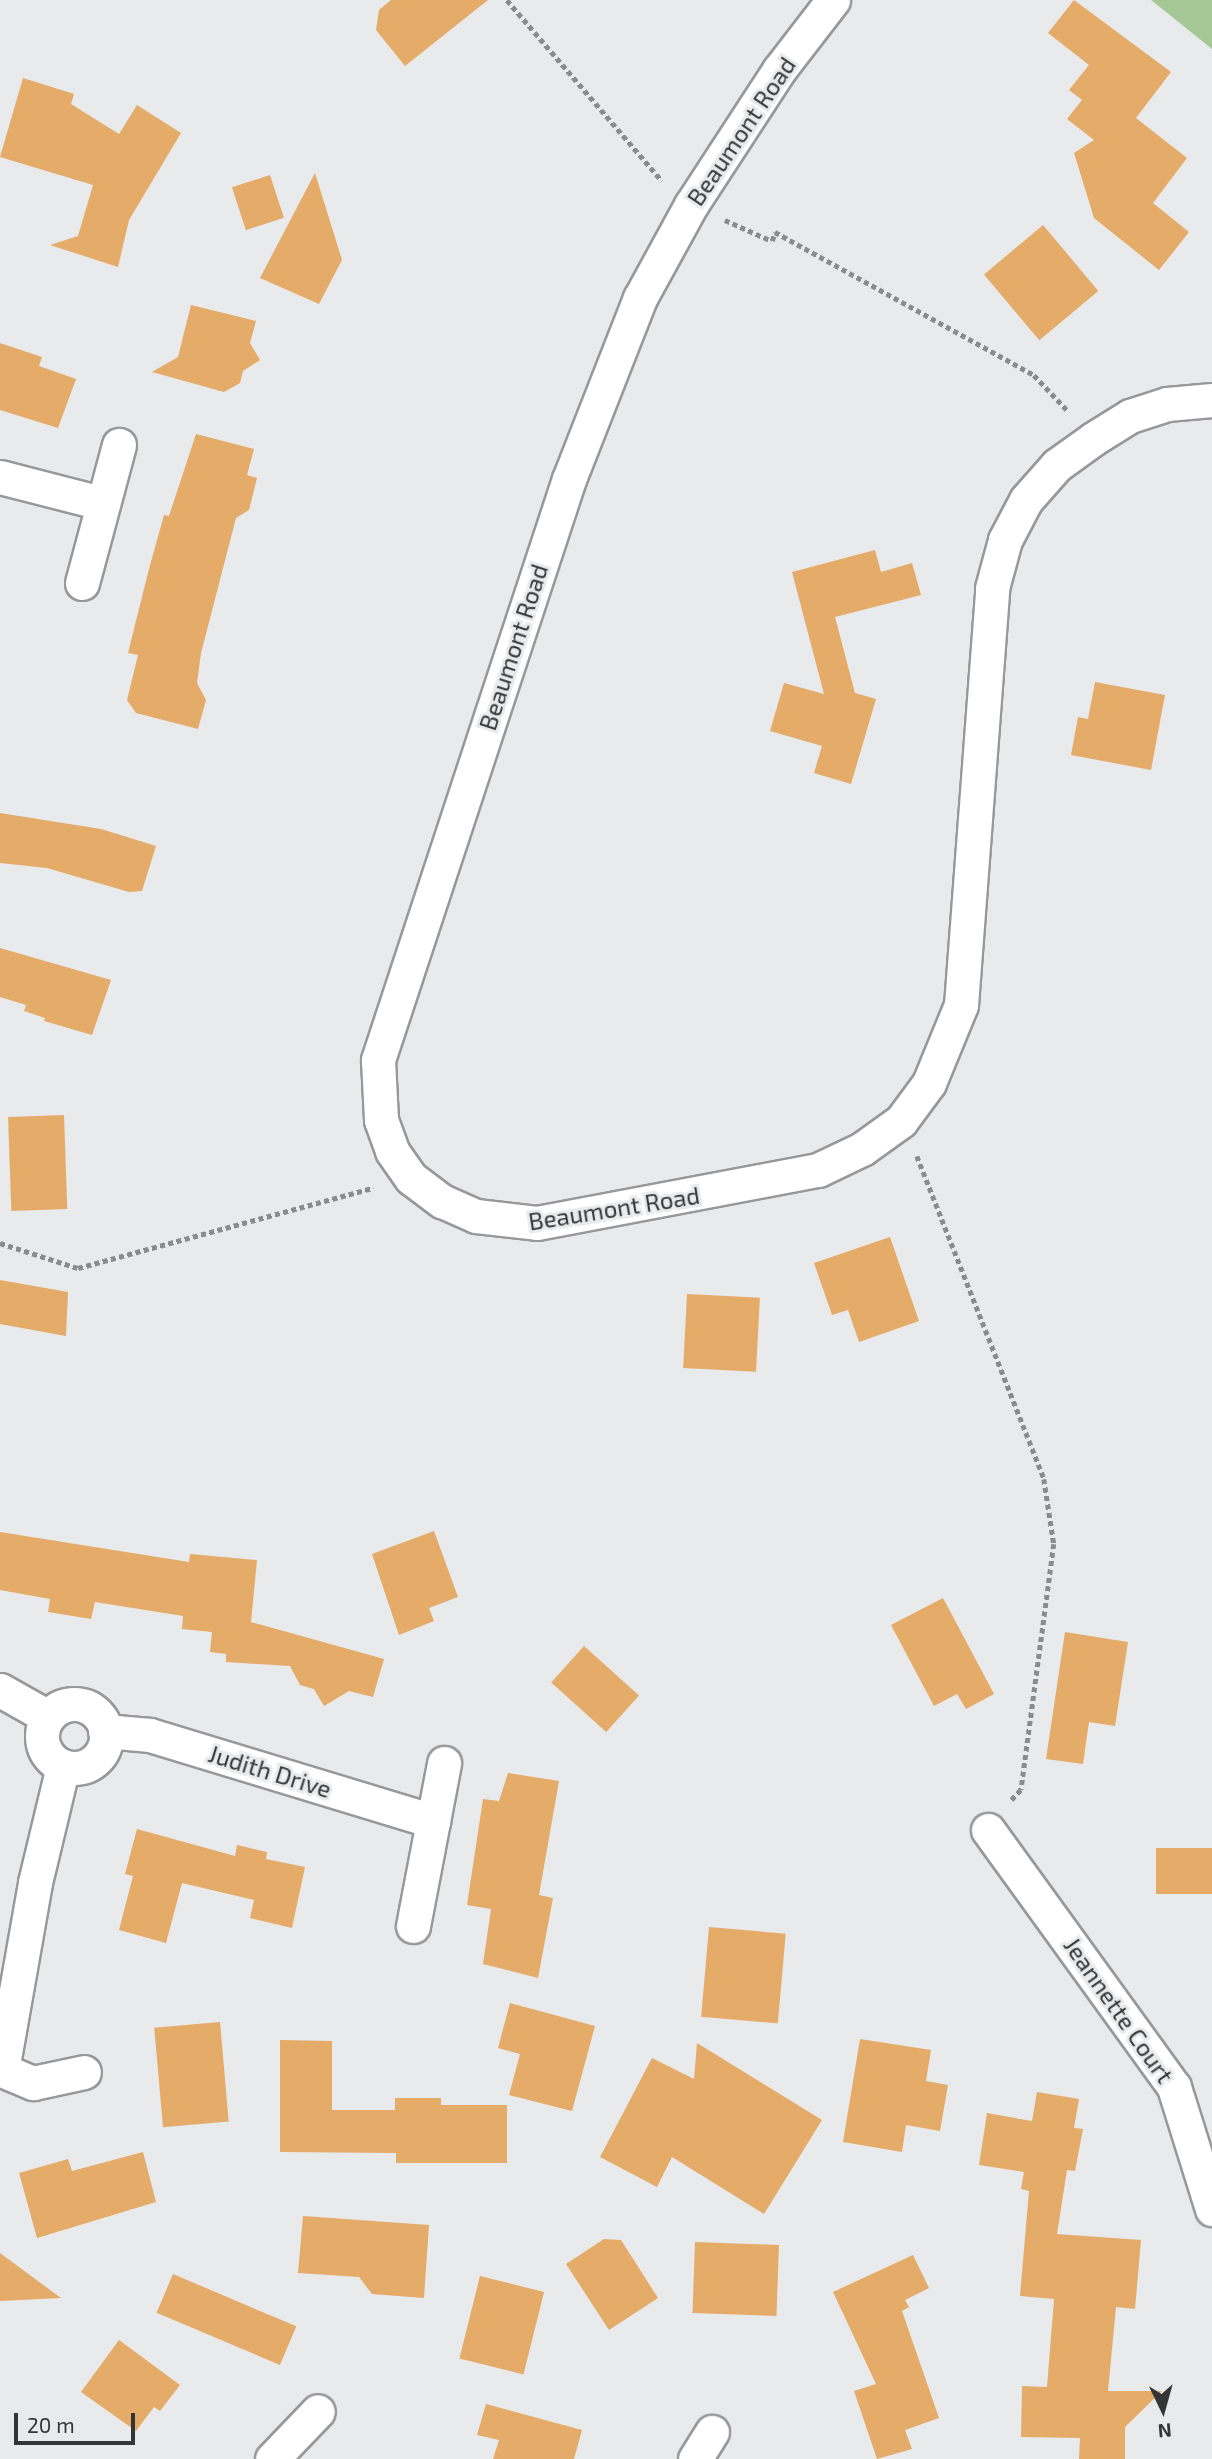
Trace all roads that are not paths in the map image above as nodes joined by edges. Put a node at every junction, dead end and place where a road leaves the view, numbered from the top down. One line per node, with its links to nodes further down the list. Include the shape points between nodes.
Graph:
1 (833, 0): 2 (street, Beaumont Road, via 779,70 691,205 640,298 608,372 386,1028 377,1080 381,1120 392,1151 411,1178 442,1201 476,1216 537,1223 818,1170 862,1149 901,1121 929,1083 961,1005 992,588 1005,540 1026,500 1057,466 1093,439 1130,416 1167,404)
2 (1212, 400)
3 (119, 445): 5 (street)
4 (0, 477): 5 (street)
5 (101, 503): 6 (street)
6 (82, 583)
7 (0, 1690): 8 (street)
8 (48, 1717): 9 (street, via 63,1705 82,1704 97,1714); 11 (street, via 43,1746)
9 (105, 1731): 11 (street, via 103,1749 91,1763); 12 (street, Judith Drive, via 150,1735)
10 (444, 1763): 12 (street)
11 (64, 1766): 15 (street, via 33,1896 2,2070 33,2083)
12 (433, 1821): 14 (street)
13 (988, 1830): 16 (street, Jeannette Court, via 1174,2087)
14 (412, 1926)
15 (84, 2072)
16 (1212, 2209)
17 (318, 2411): 18 (street)
18 (290, 2455)

